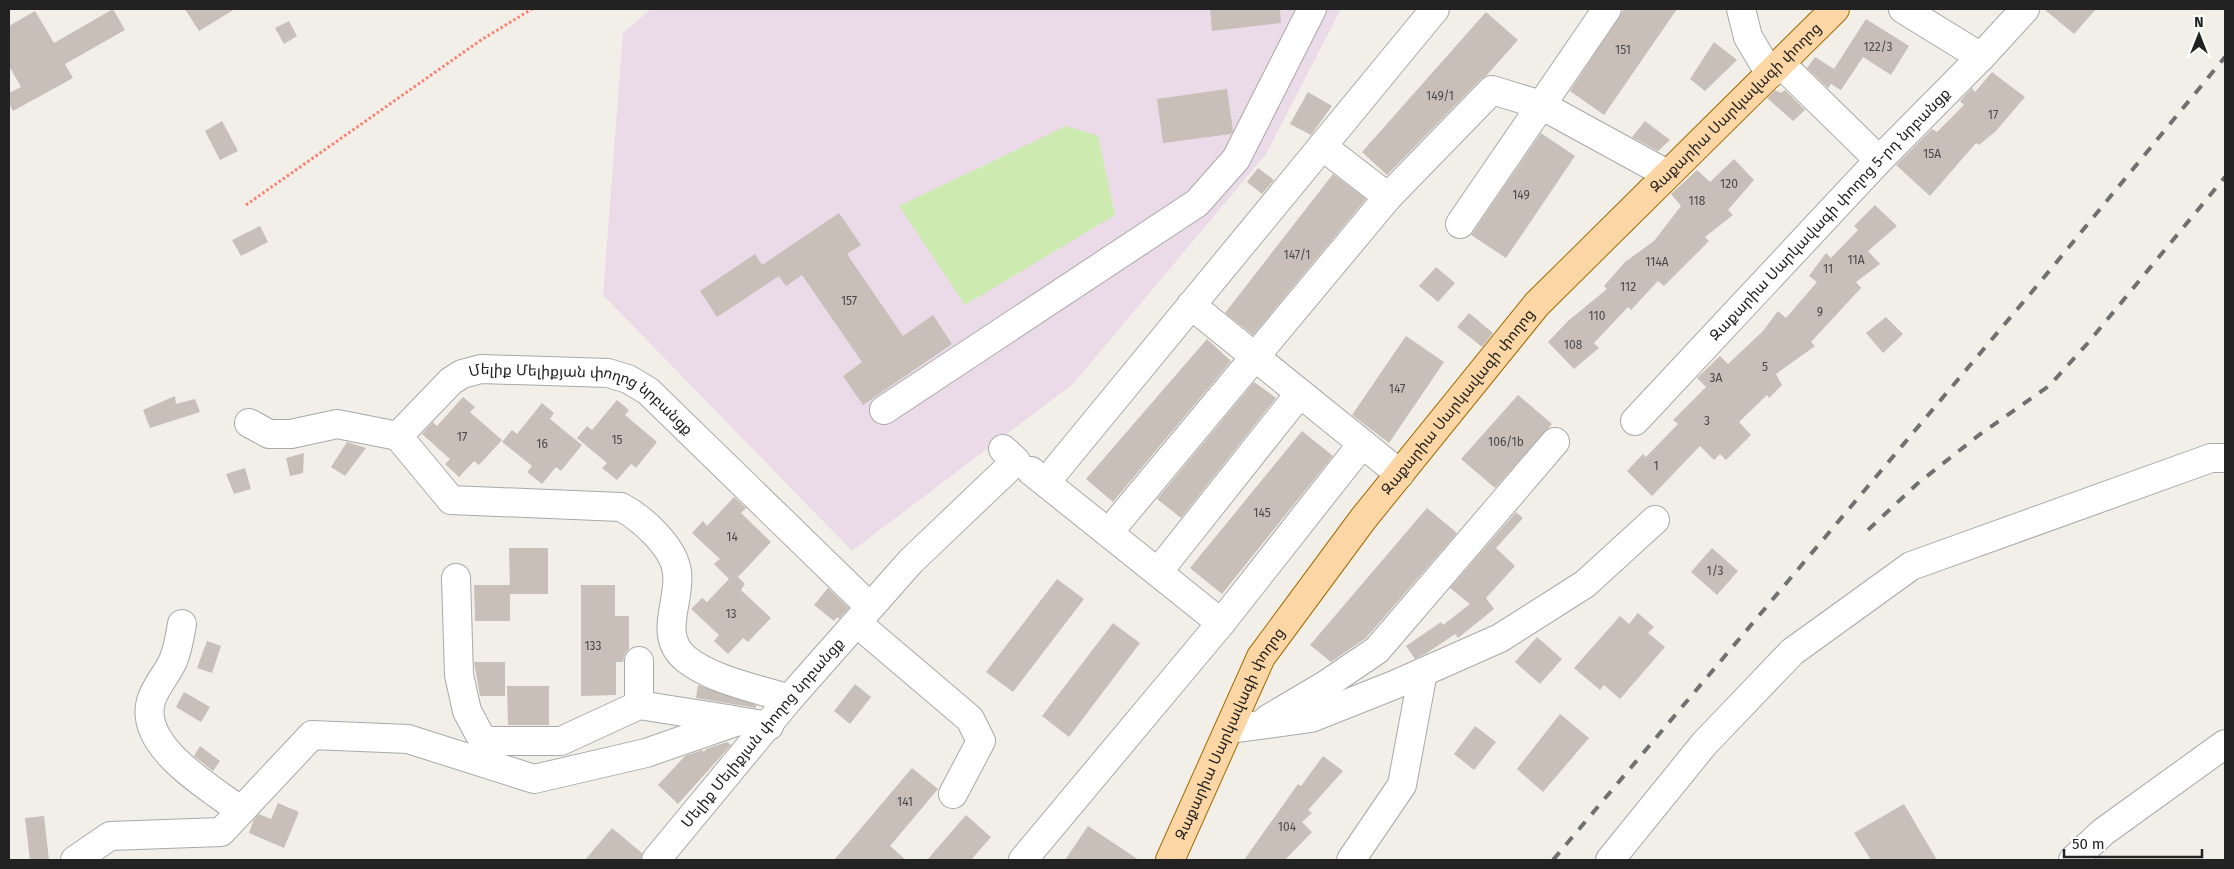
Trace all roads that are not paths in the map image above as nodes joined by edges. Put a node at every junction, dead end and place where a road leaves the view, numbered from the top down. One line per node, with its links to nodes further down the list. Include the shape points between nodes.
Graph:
1 (1312, 9): 19 (street, via 1236,159 1197,203)
2 (1435, 9): 11 (street)
3 (1607, 9): 10 (street)
4 (1741, 9): 9 (street, via 1748,38)
5 (1835, 9): 9 (main road, Զաքարիա Սարկավագի փողոց)
6 (1903, 9): 8 (street)
7 (2025, 9): 8 (street, Զաքարիա Սարկավագի փողոց 5-րդ նրբանցք)
8 (1982, 57): 12 (street, Զաքարիա Սարկավագի փողոց 5-րդ նրբանցք)
9 (1776, 69): 12 (street); 13 (main road, Զաքարիա Սարկավագի փողոց)
10 (1541, 105): 13 (street); 14 (street, via 1492,90); 15 (street)
11 (1322, 146): 14 (street); 16 (street)
12 (1879, 160): 20 (street, Զաքարիա Սարկավագի փողոց 5-րդ նրբանցք)
13 (1667, 174): 26 (main road, Զաքարիա Սարկավագի փողոց, via 1537,304)
14 (1388, 197): 17 (street)
15 (1460, 224)
16 (1191, 305): 17 (street); 27 (street)
17 (1254, 356): 18 (street); 29 (street)
18 (1300, 393): 24 (street); 30 (street)
19 (884, 410)
20 (1635, 421)
21 (248, 423): 22 (street, via 269,434 291,434 336,424)
22 (398, 436): 32 (street, Մելիք Մելիքյան փողոց նրբանցք, via 451,381 462,374 482,369 608,372 628,379 648,391); 37 (street, via 450,500 621,507 633,513 673,556 678,573 671,637 685,658 708,673)
23 (1555, 442): 40 (street, via 1377,650)
24 (1362, 444): 26 (street); 33 (street)
25 (2225, 458): 51 (street, via 2211,458 1911,566 1792,652 1704,744)
26 (1400, 474): 42 (main road, Զաքարիա Սարկավագի փողոց, via 1261,658)
27 (1046, 482): 29 (street); 32 (street, Մելիք Մելիքյան փողոց նրբանցք, via 1010,455)
28 (1655, 520): 36 (street, via 1585,584 1500,638)
29 (1109, 532): 30 (street)
30 (1158, 572): 33 (street)
31 (456, 578): 38 (street, via 459,675 467,711 483,741 561,741)
32 (864, 615): 37 (street, Մելիք Մելիքյան փողոց նրբանցք); 44 (street, via 970,719 981,741)
33 (1221, 623): 48 (street)
34 (182, 624): 45 (street, via 173,661 151,700 149,718 170,757)
35 (640, 660): 38 (street)
36 (1423, 672): 40 (street, via 1311,718); 50 (street, via 1402,785)
37 (789, 699): 41 (street, Մելիք Մելիքյան փողոց նրբանցք)
38 (640, 705): 39 (street)
39 (738, 721): 41 (street); 45 (street, via 646,753 534,779 408,739 312,735)
40 (1258, 725): 42 (street)
41 (769, 726): 47 (street, Մելիք Մելիքյան փողոց նրբանցք)
42 (1230, 729): 49 (main road, Զաքարիա Սարկավագի փողոց)
43 (2225, 744): 52 (street, via 2103,832)
44 (953, 794)
45 (241, 811): 46 (street, via 221,832 110,836)
46 (75, 860)
47 (656, 860)
48 (1022, 860)
49 (1170, 860)
50 (1351, 860)
51 (1610, 860)
52 (2073, 860)

